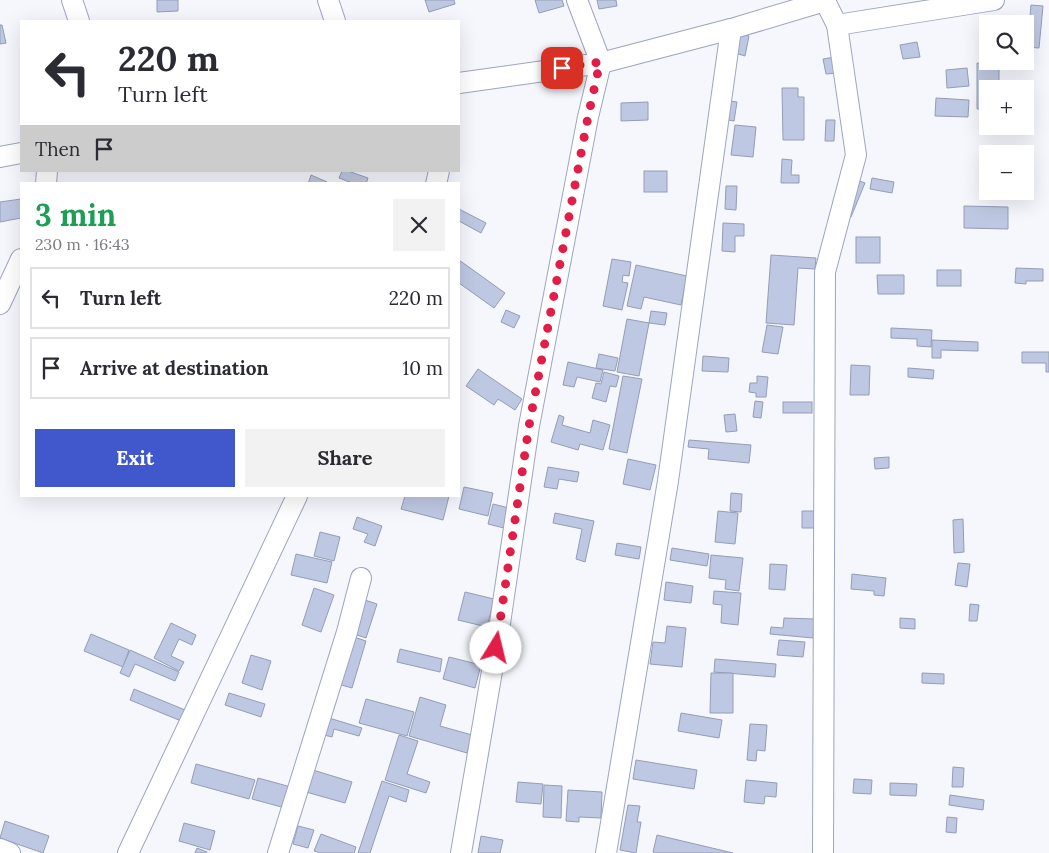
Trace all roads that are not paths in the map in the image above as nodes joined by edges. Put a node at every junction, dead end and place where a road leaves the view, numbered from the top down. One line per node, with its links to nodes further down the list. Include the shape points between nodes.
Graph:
1 (72, 0): 6 (street)
2 (328, 0): 7 (street)
3 (577, 0): 10 (street)
4 (994, 0): 8 (street)
5 (825, 1): 8 (street); 9 (street)
6 (79, 20)
7 (335, 20)
8 (837, 25): 24 (street, via 856,155 824,272)
9 (731, 29): 10 (street); 23 (street, via 668,481)
10 (600, 62): 11 (street); 22 (street, via 529,426)
11 (460, 89)
12 (20, 153): 13 (street)
13 (0, 156)
14 (20, 261): 15 (street)
15 (0, 304)
16 (297, 497): 20 (street)
17 (361, 578): 21 (street)
18 (0, 849): 19 (street)
19 (10, 853)
20 (128, 853)
21 (278, 853)
22 (461, 853)
23 (606, 853)
24 (823, 853)

